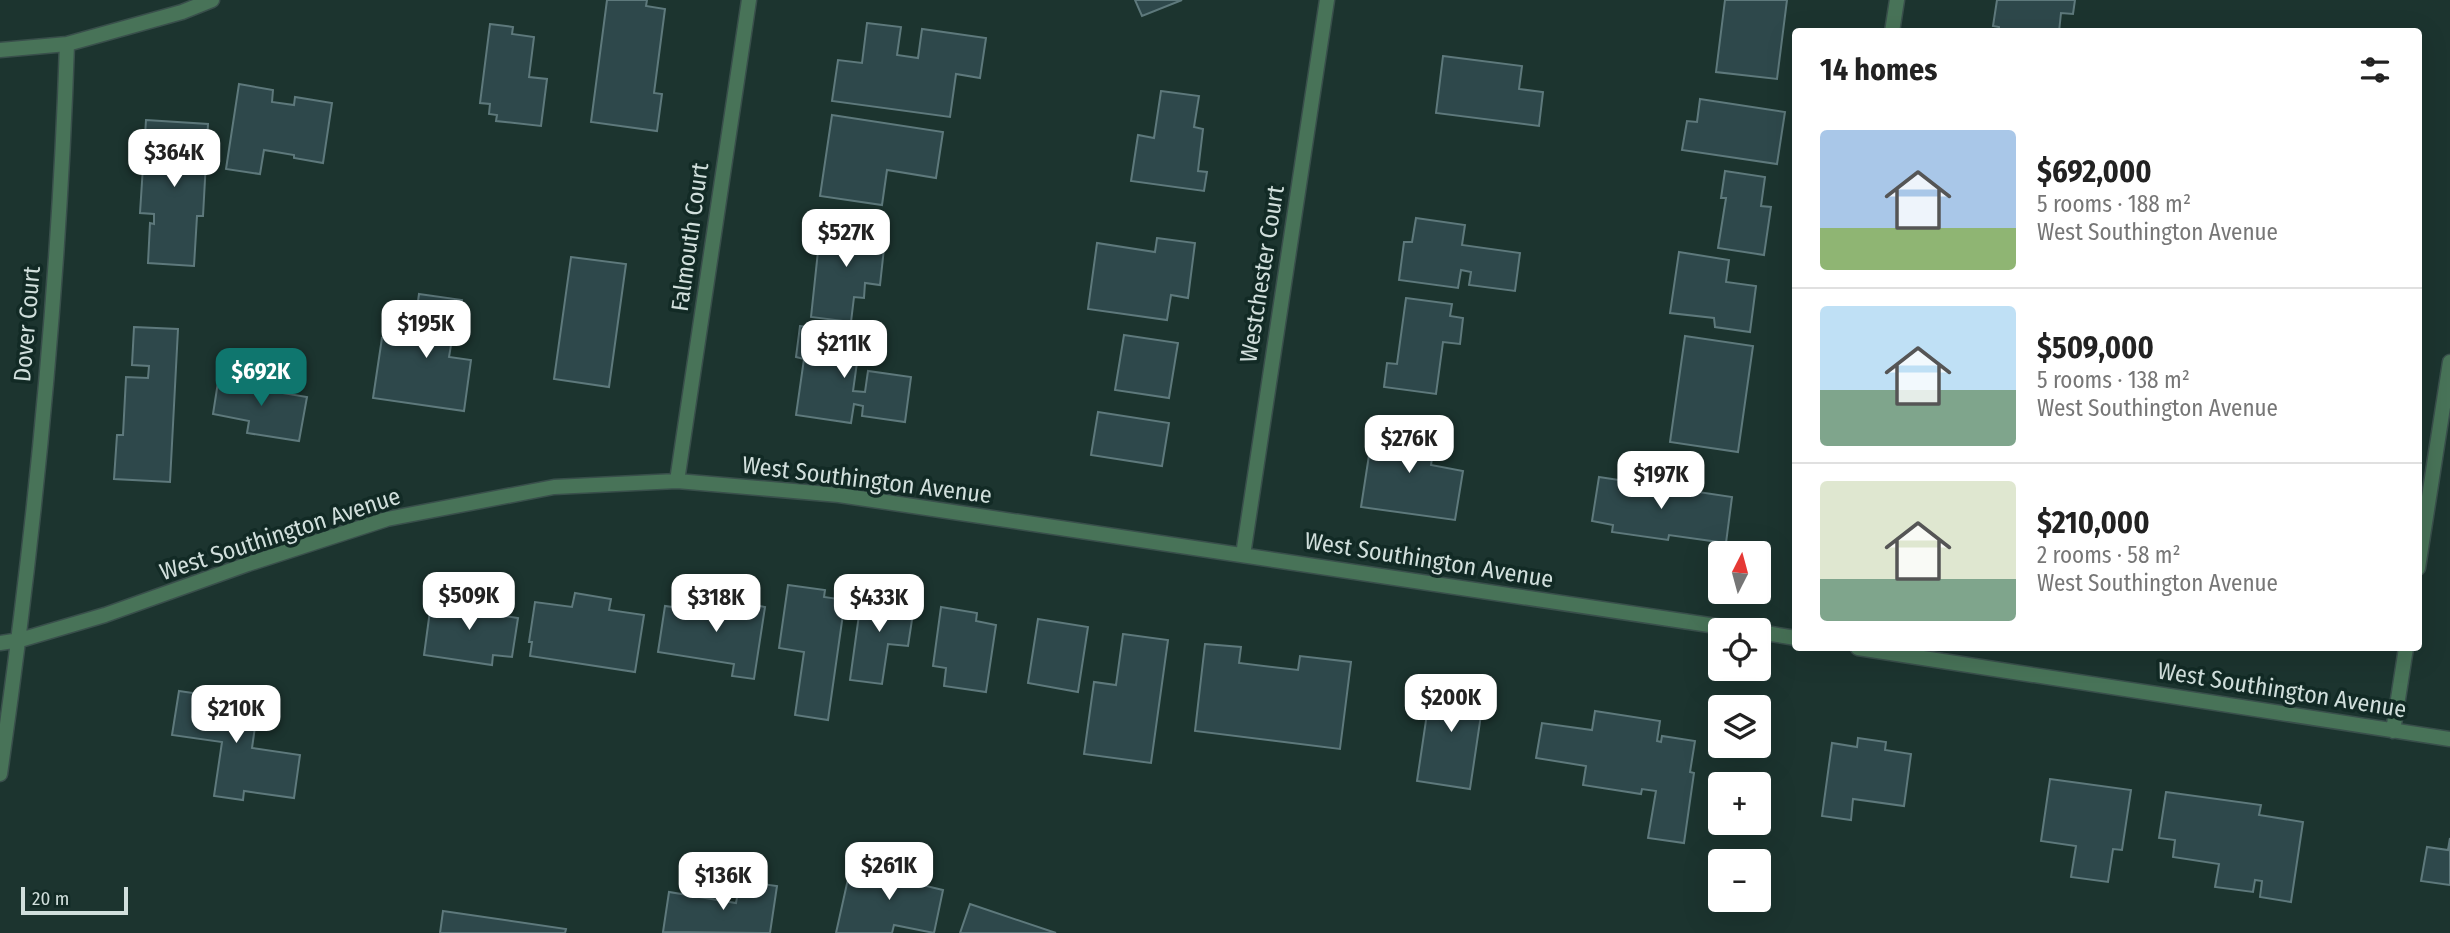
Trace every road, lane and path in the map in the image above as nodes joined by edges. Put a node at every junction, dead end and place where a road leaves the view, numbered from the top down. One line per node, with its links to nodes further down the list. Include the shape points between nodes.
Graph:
1 (212, 0): 6 (street)
2 (749, 0): 9 (street, Falmouth Court)
3 (1327, 0): 11 (street, Westchester Court)
4 (1897, 0): 5 (street)
5 (1893, 28)
6 (67, 44): 7 (street); 15 (street, Dover Court, via 52,319)
7 (0, 50)
8 (2450, 362): 10 (street)
9 (677, 481): 11 (street, West Southington Avenue, via 839,495); 15 (street, West Southington Avenue, via 554,487 387,519)
10 (2422, 542)
11 (1243, 555): 12 (street, West Southington Avenue)
12 (1708, 625)
13 (1771, 634): 14 (street)
14 (1792, 637)
15 (20, 640): 16 (street, West Southington Avenue); 21 (street, Dover Court)
16 (0, 643)
17 (1877, 651): 19 (street, West Southington Avenue)
18 (2406, 651): 19 (street)
19 (2393, 731): 20 (street, West Southington Avenue)
20 (2450, 739)
21 (0, 774)

